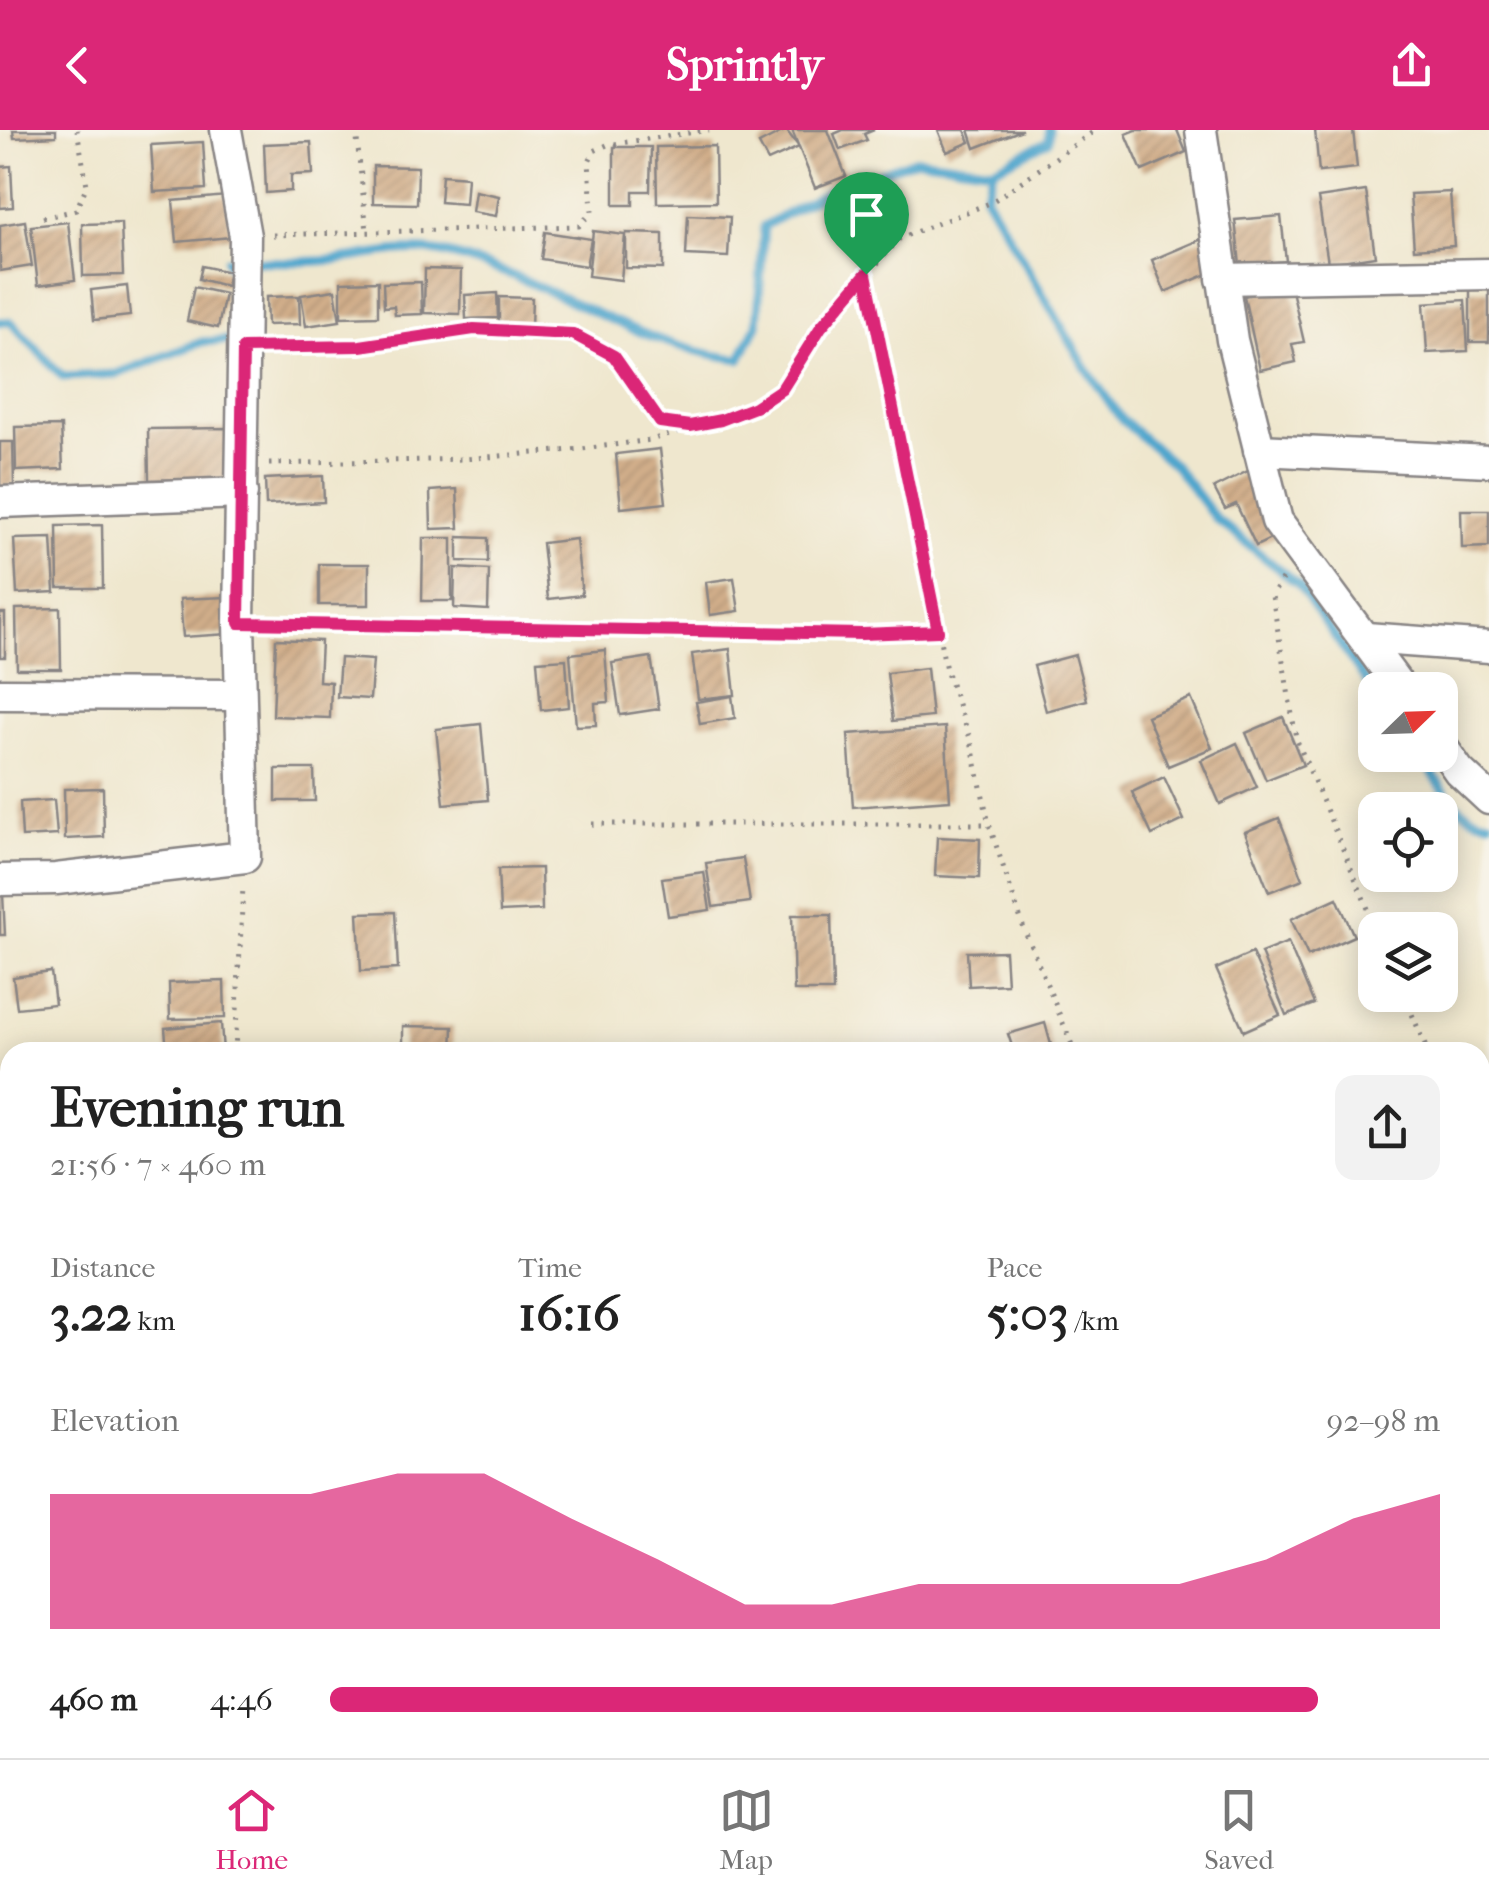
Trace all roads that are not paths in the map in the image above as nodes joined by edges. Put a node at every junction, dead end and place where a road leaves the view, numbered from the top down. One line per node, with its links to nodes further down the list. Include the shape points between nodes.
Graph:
1 (226, 130): 7 (street, via 244,239)
2 (1201, 130): 4 (street)
3 (1489, 274): 4 (street)
4 (1222, 279): 5 (street)
5 (1259, 450): 6 (street); 9 (street, via 1277,521)
6 (1489, 462)
7 (241, 479): 8 (street); 13 (street)
8 (0, 502)
9 (1366, 638): 10 (street); 11 (street)
10 (1489, 647)
11 (1390, 672)
12 (0, 694): 13 (street)
13 (240, 695): 16 (street, via 246,857)
14 (1458, 770): 15 (street)
15 (1489, 799)
16 (0, 880)

